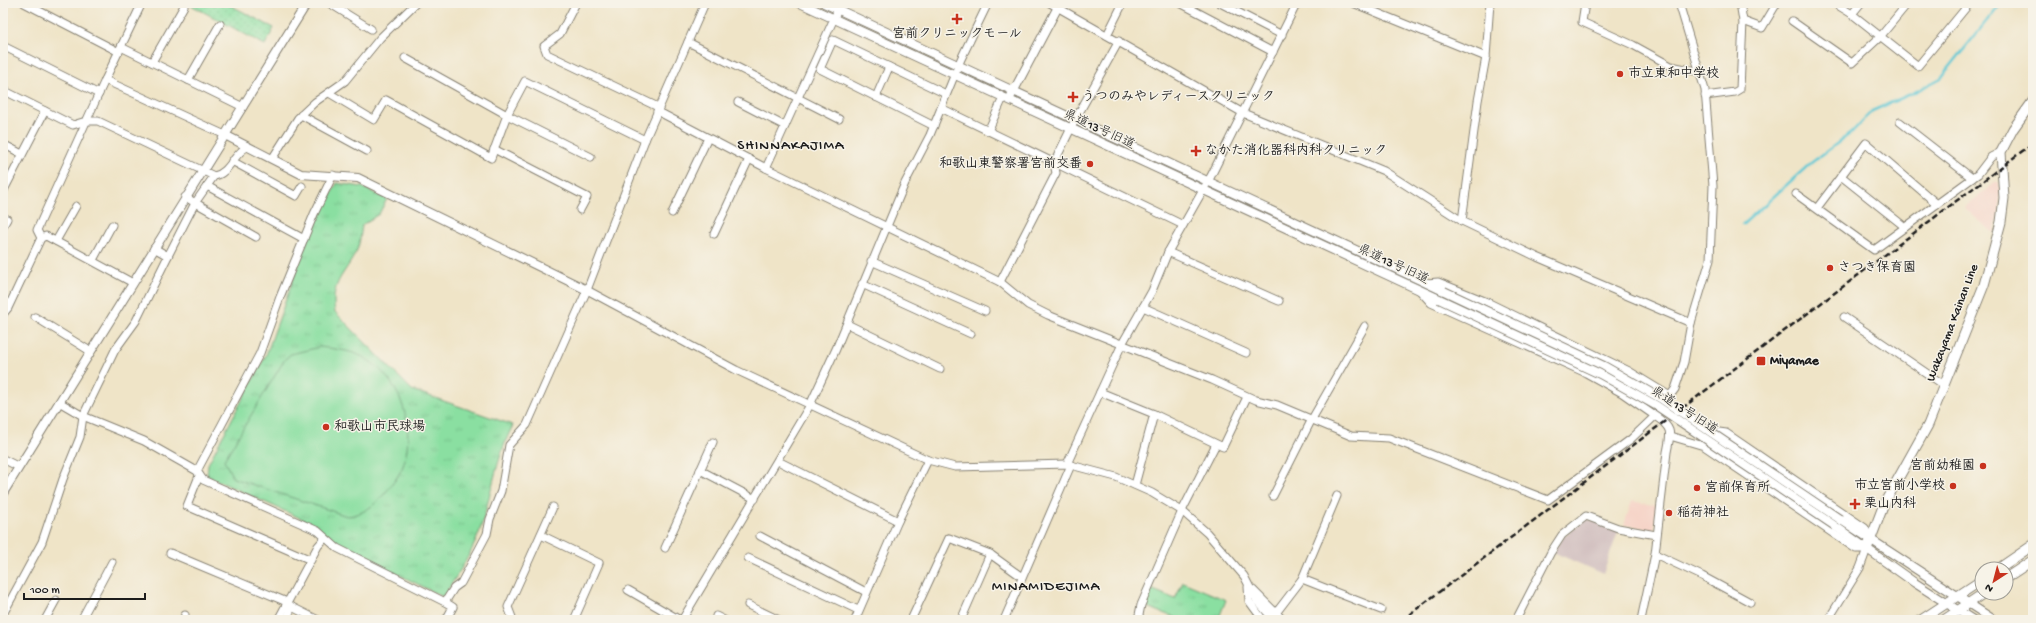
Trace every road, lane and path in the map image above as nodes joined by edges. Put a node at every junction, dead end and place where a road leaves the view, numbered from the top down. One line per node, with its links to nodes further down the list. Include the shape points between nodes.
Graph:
1 (24, 3): 42 (street)
2 (142, 3): 42 (street)
3 (307, 3): 64 (street)
4 (329, 3): 35 (street)
5 (416, 3): 55 (street, via 380,38 345,81)
6 (576, 3): 66 (street, via 560,34 544,46 547,54)
7 (705, 3): 40 (street)
8 (800, 3): 31 (street, 県道13号旧道)
9 (824, 3): 28 (street, 県道13号旧道)
10 (988, 3): 47 (street)
11 (1050, 3): 26 (street)
12 (1123, 3): 36 (street)
13 (1180, 3): 29 (street)
14 (1220, 3): 37 (street)
15 (1298, 3): 37 (street)
16 (1353, 3): 44 (street)
17 (1490, 3): 44 (street)
18 (1585, 3): 49 (street, via 1582,22 1634,45 1671,66)
19 (1679, 3): 49 (street)
20 (1740, 3): 32 (street)
21 (1777, 3): 32 (street, via 1762,28)
22 (1834, 3): 30 (street)
23 (1861, 3): 30 (street)
24 (1908, 3): 38 (street)
25 (1969, 3): 38 (street, via 1918,66)
26 (1059, 5): 36 (street); 54 (street)
27 (184, 6): 46 (street)
28 (840, 6): 31 (street); 47 (street, 県道13号旧道)
29 (1195, 6): 43 (street)
30 (1852, 14): 38 (street)
31 (834, 19): 50 (street, 県道13号旧道); 60 (street)
32 (1743, 21): 58 (street, via 1740,89)
33 (1792, 21): 38 (street, via 1852,63)
34 (220, 24): 52 (street)
35 (371, 29)
36 (1107, 35): 39 (street)
37 (1282, 35): 43 (street)
38 (1880, 36)
39 (1119, 41): 68 (street); 72 (street)
40 (688, 42): 60 (street); 66 (street)
41 (3, 46): 56 (street)
42 (120, 49): 46 (street); 51 (street)
43 (1273, 52): 68 (street)
44 (1486, 57): 113 (street)
45 (405, 58): 70 (street)
46 (152, 62): 52 (street)
47 (958, 66): 50 (street); 54 (street, 県道13号旧道)
48 (890, 67): 57 (street); 59 (street); 59 (street, via 834,40 820,69)
49 (1700, 72): 58 (street)
50 (954, 75): 57 (street); 61 (street, 県道13号旧道)
51 (105, 80): 56 (street); 79 (street)
52 (188, 80): 64 (street)
53 (3, 90): 67 (street)
54 (1013, 92): 61 (street); 72 (street, 県道13号旧道)
55 (329, 93): 69 (street); 84 (street, via 374,120 386,100 491,158)
56 (98, 94): 73 (street)
57 (946, 94): 65 (street)
58 (1705, 96): 141 (street, via 1714,186 1710,260)
59 (876, 97): 76 (street)
60 (798, 98): 71 (street); 75 (street)
61 (1006, 99): 77 (street, 県道13号旧道); 78 (street)
62 (2033, 101): 86 (main road, via 2013,129)
63 (738, 102): 75 (street)
64 (243, 107): 79 (street)
65 (941, 108): 76 (street); 78 (street)
66 (658, 109): 80 (street); 81 (street)
67 (45, 111): 73 (street, via 73,126); 87 (street)
68 (1243, 113): 99 (street); 113 (street, via 1384,171)
69 (301, 115): 85 (street); 89 (street)
70 (507, 115): 81 (street, via 525,81); 84 (street); 88 (street)
71 (839, 119)
72 (1075, 120): 77 (street); 99 (street, 県道13号旧道)
73 (86, 121): 94 (street, via 98,121); 120 (street, via 37,230)
74 (1900, 122): 98 (street)
75 (785, 126): 93 (street)
76 (934, 126): 117 (street, via 905,182)
77 (1070, 130): 92 (street); 102 (street, 県道13号旧道)
78 (988, 131): 92 (street)
79 (226, 136): 83 (street); 94 (street)
80 (708, 138): 90 (street); 111 (street)
81 (644, 140): 133 (street)
82 (3, 144): 87 (street)
83 (247, 146): 89 (street); 91 (street, via 241,149)
84 (494, 149): 110 (street, via 587,197)
85 (367, 151)
86 (2001, 152): 98 (street, via 1991,157); 149 (main road, Wakayama Kainan Line, via 2004,198 2001,222 1984,285)
87 (22, 154): 103 (street)
88 (591, 157)
89 (272, 159): 95 (street, via 301,174)
90 (749, 159): 93 (street); 119 (street)
91 (232, 161): 96 (street, via 224,172); 101 (street, via 296,196)
92 (1054, 163): 115 (street); 129 (street, via 1056,173)
93 (766, 168): 117 (street)
94 (202, 170): 96 (street); 105 (street)
95 (333, 175): 122 (street); 133 (street, via 358,178 384,189 490,244)
96 (214, 176): 100 (street)
97 (1841, 176): 107 (street, via 1866,143); 109 (street); 118 (street)
98 (1972, 178): 107 (street)
99 (1208, 181): 102 (street); 131 (street, 県道13号旧道)
100 (207, 186): 106 (street); 122 (street)
101 (302, 186)
102 (1203, 190): 115 (street); 134 (street, 県道13号旧道)
103 (3, 192)
104 (1796, 194): 109 (street)
105 (185, 197): 106 (street); 124 (street)
106 (195, 203): 121 (street); 126 (street)
107 (1937, 204): 118 (street)
108 (76, 206): 123 (street)
109 (1817, 208): 118 (street, via 1874,250)
110 (580, 210)
111 (672, 213)
112 (7, 219): 116 (street)
113 (1462, 221): 141 (street, via 1537,257)
114 (112, 225): 127 (street)
115 (1183, 225): 125 (street)
116 (3, 226)
117 (887, 227): 128 (street); 129 (street)
118 (1904, 227)
119 (714, 234)
120 (42, 238): 123 (street, via 46,236); 138 (street)
121 (256, 238)
122 (304, 239): 169 (street, via 260,353)
123 (56, 241): 127 (street)
124 (154, 248): 126 (street); 130 (street)
125 (1168, 252): 135 (street); 136 (street)
126 (168, 256): 156 (street, via 136,321 115,350)
127 (93, 260): 130 (street)
128 (871, 261): 132 (street); 137 (street)
129 (1000, 282): 145 (street, via 1028,305)
130 (132, 283): 146 (street)
131 (1427, 283): 151 (street, via 1438,282 1493,305 1622,368); 178 (street, 県道13号旧道, bridge, via 1604,366 1660,398)
132 (862, 284): 142 (street); 144 (street)
133 (587, 290): 154 (street, via 736,370); 205 (street, via 528,425 509,445 501,491 487,534 461,583 454,588)
134 (1419, 290): 157 (street, via 1431,303 1586,373 1622,393); 178 (street, 県道13号旧道, bridge, via 1600,374 1657,406)
135 (1279, 302)
136 (1143, 308): 145 (street); 147 (street)
137 (985, 311)
138 (3, 314)
139 (1844, 316): 149 (street)
140 (35, 317): 146 (street)
141 (1691, 323): 151 (street, via 1684,362)
142 (847, 324): 148 (street); 154 (street)
143 (1365, 326): 158 (street)
144 (972, 334)
145 (1122, 344): 150 (street); 152 (street)
146 (90, 352): 153 (street)
147 (1246, 353)
148 (940, 369)
149 (1944, 385): 183 (main road, Wakayama Kainan Line, via 1928,425 1884,504)
150 (1100, 392): 155 (street); 166 (street)
151 (1670, 396): 157 (street)
152 (1247, 397): 158 (street, via 1277,405); 161 (street, via 1223,447)
153 (59, 402): 156 (street); 167 (street)
154 (810, 405): 164 (street); 165 (street)
155 (1154, 414): 161 (street); 170 (street)
156 (83, 416): 169 (street, via 144,441); 214 (street, via 80,437 42,542)
157 (1655, 416): 158 (street, via 1631,439 1548,500 1389,438 1351,436); 159 (street, via 1670,430)
158 (1312, 419): 172 (street)
159 (1670, 436): 162 (street); 180 (street)
160 (713, 442): 168 (street)
161 (1216, 444): 176 (street)
162 (1704, 446): 183 (street, via 1712,434 1726,433 1865,528); 186 (street, via 1856,549)
163 (3, 459): 167 (street)
164 (928, 460): 166 (street, via 956,467); 177 (street)
165 (778, 461): 174 (street); 177 (street)
166 (1069, 465): 170 (street, via 1116,477); 196 (street)
167 (19, 467): 171 (street)
168 (700, 470): 174 (street); 185 (street)
169 (198, 474): 182 (street, via 203,480 318,531); 191 (street, via 187,506)
170 (1135, 485): 176 (street)
171 (3, 492)
172 (1273, 496)
173 (1337, 496): 197 (street)
174 (755, 499): 226 (street)
175 (553, 508): 179 (street)
176 (1182, 511): 199 (street, via 1207,533 1244,576); 233 (street, via 1141,606)
177 (898, 521): 201 (street)
178 (1838, 523): 183 (street, 県道13号旧道); 186 (street, 県道13号旧道)
179 (540, 534): 224 (street, via 508,607); 225 (street, via 599,563)
180 (1656, 535): 189 (street); 217 (street, via 1618,528 1586,516 1562,535)
181 (760, 536): 201 (street)
182 (325, 538): 191 (street); 205 (street, via 337,548)
183 (1870, 539): 186 (main road, Wakayama Kainan Line); 202 (street, 県道13号旧道)
184 (2033, 545): 193 (main road)
185 (664, 548)
186 (1867, 548): 207 (street, 県道13号旧道); 237 (street, via 1860,568)
187 (170, 553): 209 (street)
188 (990, 554): 196 (street); 230 (street, via 949,538); 231 (street)
189 (1655, 554): 206 (street); 236 (street)
190 (748, 558): 211 (street)
191 (311, 560): 209 (street)
192 (2033, 560): 195 (main road)
193 (2010, 561)
194 (112, 562): 219 (street)
195 (2014, 573)
196 (1022, 577): 232 (street)
197 (1302, 580): 212 (street); 216 (street)
198 (1974, 585): 202 (main road)
199 (1248, 586): 216 (street, via 1257,601); 234 (street, via 1249,601)
200 (628, 590): 226 (street)
201 (866, 592): 211 (street)
202 (1958, 596): 207 (main road); 208 (street, 県道13号旧道)
203 (56, 600): 218 (street)
204 (1974, 600): 208 (main road)
205 (445, 602): 223 (street, via 453,607)
206 (1750, 602)
207 (1946, 603): 213 (street, 県道13号旧道); 238 (main road)
208 (1969, 604): 213 (main road); 241 (street, 県道13号旧道)
209 (290, 605): 220 (street); 221 (street); 222 (street)
210 (748, 605): 228 (street)
211 (858, 610): 229 (street)
212 (1382, 610)
213 (1958, 610): 239 (main road); 240 (street, 県道13号旧道)
214 (3, 614)
215 (716, 616): 227 (street)
216 (1275, 617): 235 (street)
217 (1517, 618)
218 (45, 620)
219 (81, 620)
220 (278, 620)
221 (286, 620)
222 (318, 620)
223 (446, 620)
224 (513, 620)
225 (574, 620)
226 (681, 620)
227 (724, 620)
228 (779, 620)
229 (855, 620)
230 (911, 620)
231 (961, 620)
232 (1004, 620)
233 (1138, 620)
234 (1263, 620)
235 (1283, 620)
236 (1641, 620)
237 (1828, 620)
238 (1921, 620)
239 (1944, 620)
240 (1973, 620)
241 (1994, 620)

